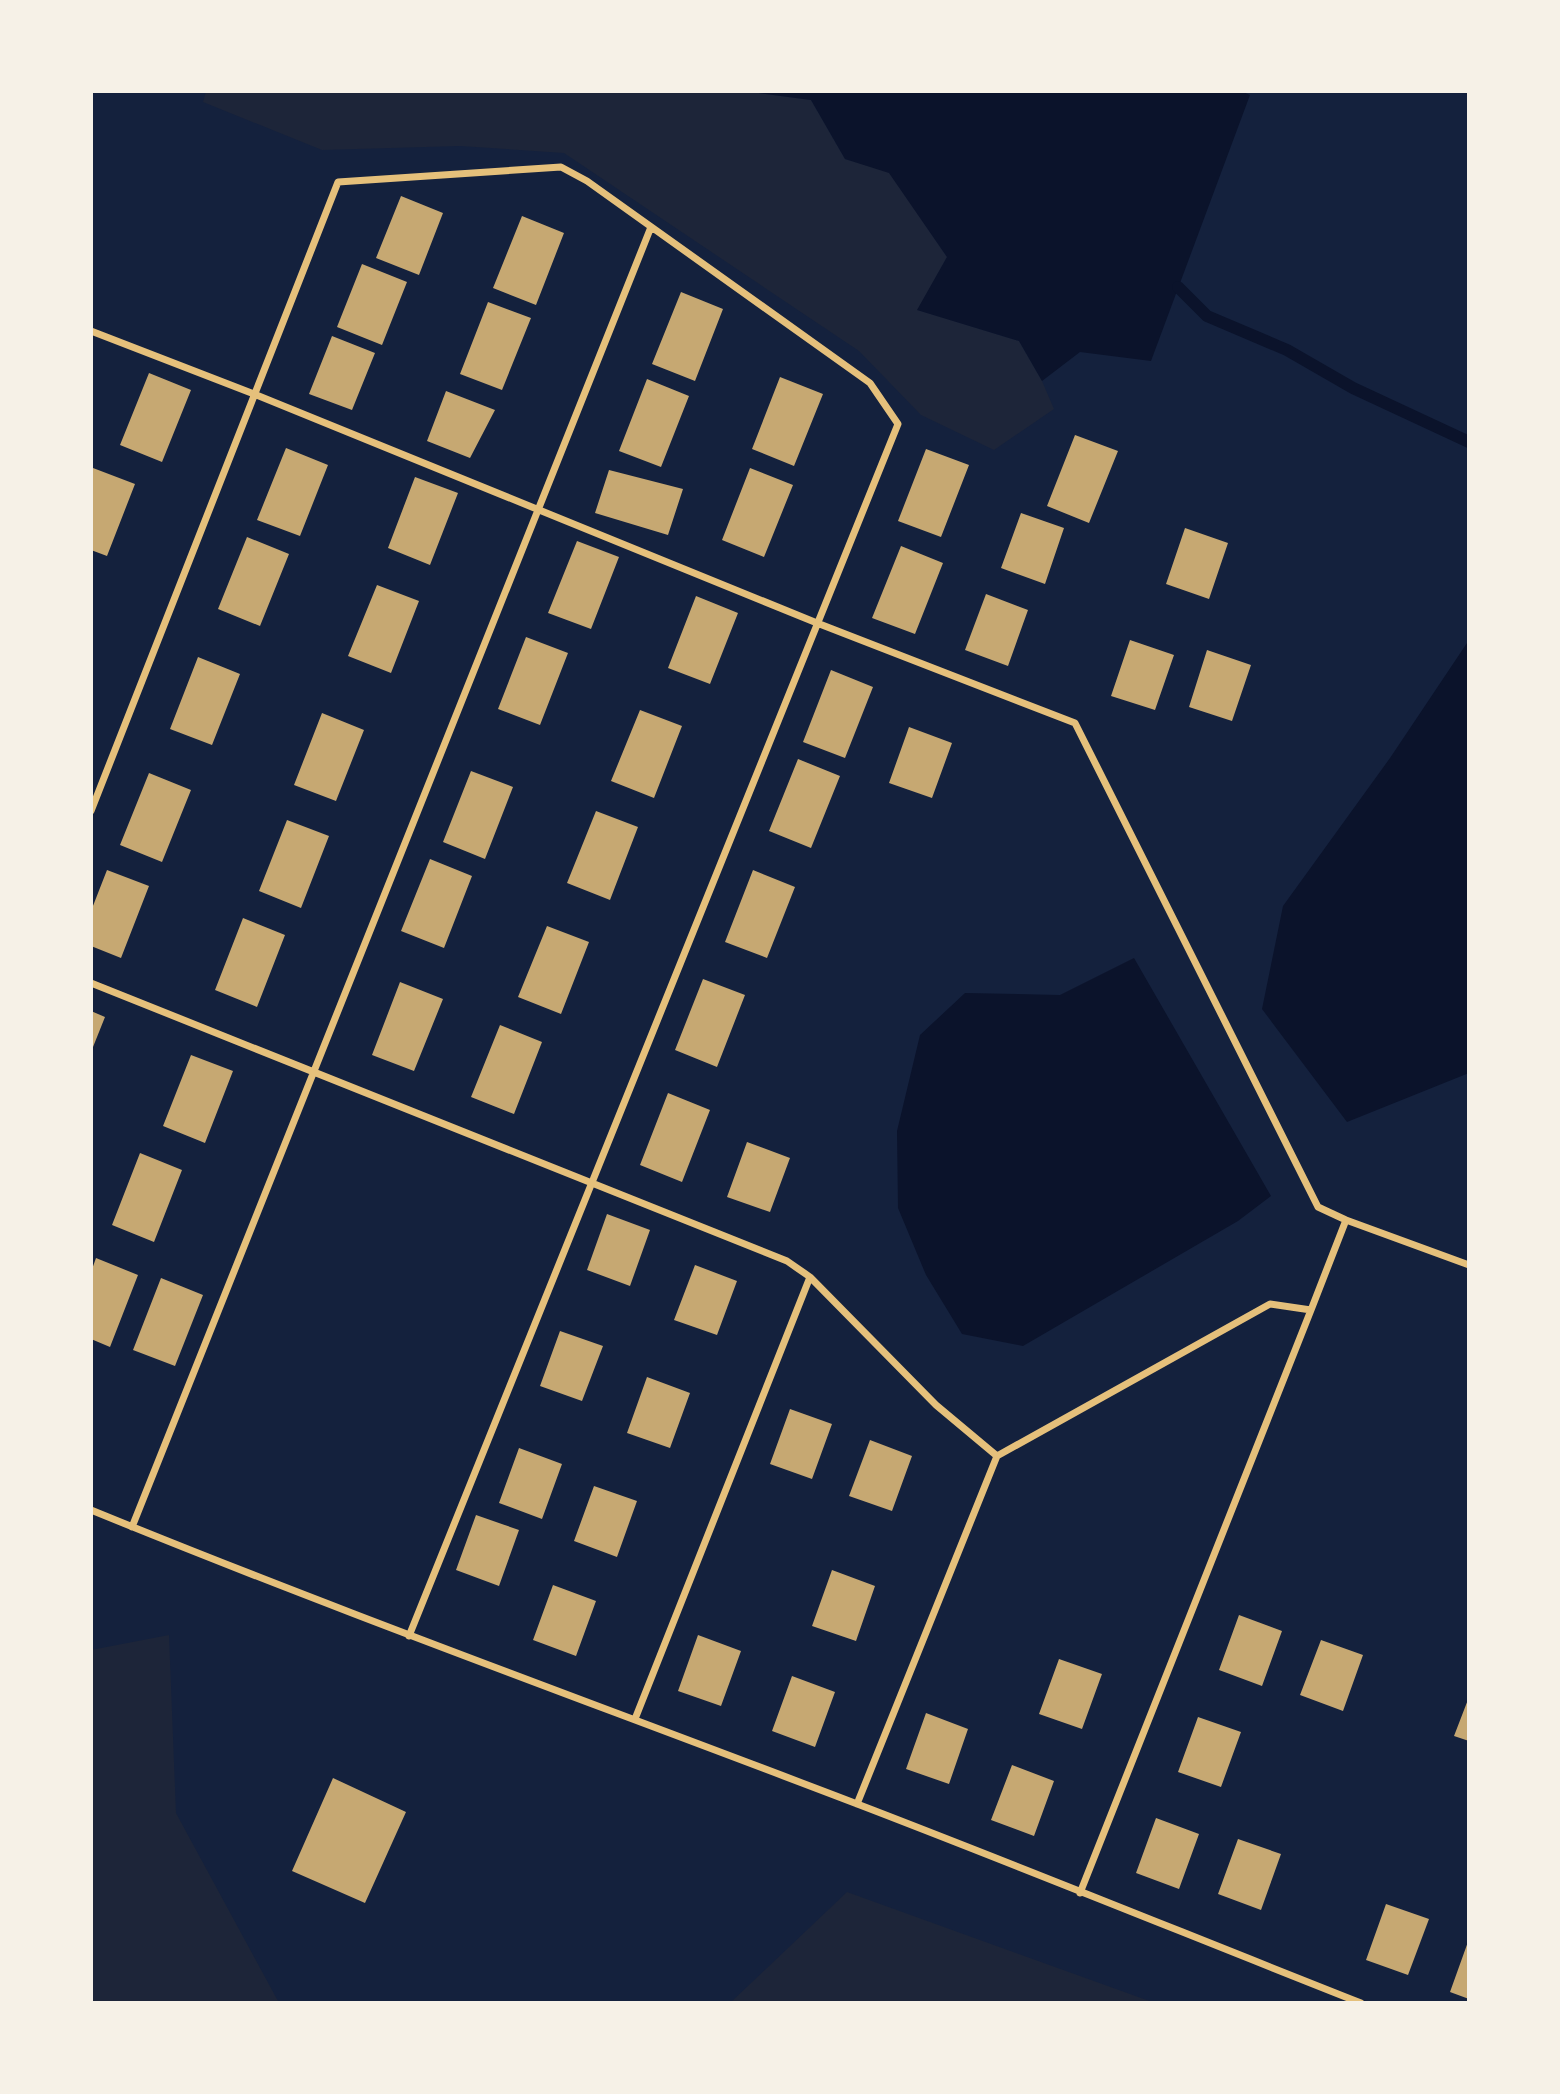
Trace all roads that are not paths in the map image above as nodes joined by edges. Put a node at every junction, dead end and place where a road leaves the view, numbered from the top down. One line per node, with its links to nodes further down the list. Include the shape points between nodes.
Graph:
1 (651, 227): 3 (street, via 561,167 338,182); 4 (street); 5 (street, via 870,383 898,424)
2 (91, 331): 3 (street)
3 (254, 394): 4 (street); 6 (street)
4 (538, 509): 5 (street); 8 (street)
5 (817, 623): 9 (street); 10 (street, via 1075,723 1318,1206)
6 (91, 811)
7 (91, 983): 8 (street)
8 (314, 1072): 9 (street); 16 (street)
9 (593, 1184): 12 (street, via 787,1261); 17 (street)
10 (1346, 1220): 11 (street); 13 (street)
11 (1469, 1265)
12 (810, 1277): 14 (street, via 936,1405); 18 (street)
13 (1311, 1310): 14 (street, via 1270,1304); 20 (street)
14 (997, 1456): 19 (street)
15 (91, 1510): 16 (street)
16 (132, 1527): 17 (street)
17 (410, 1636): 18 (street)
18 (635, 1719): 19 (street)
19 (857, 1804): 20 (street)
20 (1080, 1893): 21 (street)
21 (1361, 2003)

